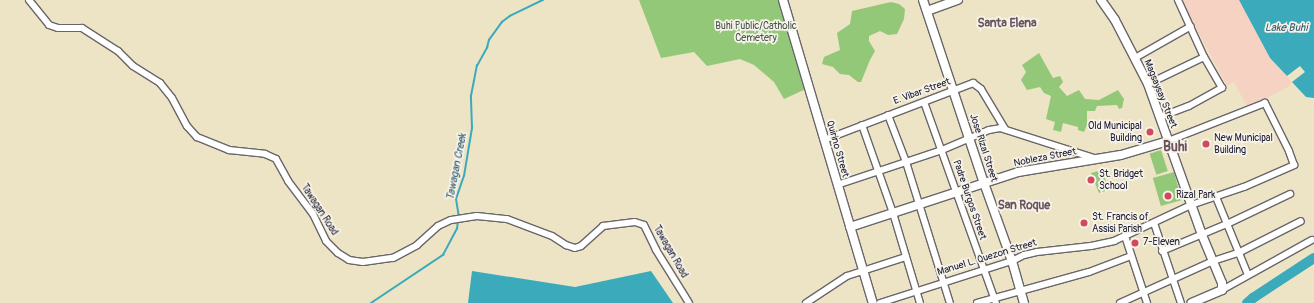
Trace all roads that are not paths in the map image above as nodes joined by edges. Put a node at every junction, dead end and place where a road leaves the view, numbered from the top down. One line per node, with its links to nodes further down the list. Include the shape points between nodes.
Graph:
1 (29, 0): 57 (street, Tawagan Road, via 49,25 58,28 82,28 160,83 172,98 187,126 197,137 229,150 265,154 276,159 288,181 313,214 326,241 350,260 363,262 393,258 421,241 438,226 462,218 504,218 552,236 575,248 581,246 603,226 635,222 644,225 660,258)
2 (783, 0): 19 (street, Quirino Street)
3 (923, 0): 7 (street, Jose Rizal Street)
4 (958, 0): 7 (street)
5 (1101, 0): 10 (street, Magsaysay Street)
6 (1178, 0): 8 (street)
7 (927, 11): 12 (street, Jose Rizal Street)
8 (1191, 26): 9 (street); 10 (street)
9 (1204, 57): 11 (street); 15 (street, via 1222,88 1189,106)
10 (1135, 58): 11 (street, Magsaysay Street)
11 (1148, 84): 15 (street, Magsaysay Street)
12 (953, 91): 13 (street, E. Vibar Street); 17 (street, E. Vibar Street, via 971,84 978,85); 18 (street, Jose Rizal Street)
13 (924, 102): 14 (street, E. Vibar Street); 21 (street, Padre Burgos Street)
14 (888, 115): 16 (street, E. Vibar Street); 23 (street)
15 (1160, 117): 20 (street, Magsaysay Street)
16 (862, 125): 19 (street, E. Vibar Street); 25 (street)
17 (1005, 129): 18 (street, via 989,130); 22 (street)
18 (970, 139): 21 (street); 26 (street, Jose Rizal Street)
19 (824, 140): 27 (street, Quirino Street)
20 (1168, 141): 22 (street, Nobleza Street, via 1139,151); 24 (street, Nobleza Street, via 1265,103); 32 (street, Magsaysay Street)
21 (942, 150): 23 (street); 28 (street, Padre Burgos Street)
22 (1094, 158): 26 (street, Nobleza Street, via 1018,172)
23 (906, 162): 25 (street); 31 (street)
24 (1294, 165): 30 (street, Manuel L. Quezon Street)
25 (878, 171): 27 (street); 33 (street)
26 (984, 183): 28 (street, Nobleza Street); 45 (street, Jose Rizal Street)
27 (837, 185): 37 (street, Quirino Street)
28 (956, 193): 31 (street, Nobleza Street); 47 (street, Padre Burgos Street)
29 (1290, 194): 36 (street)
30 (1216, 197): 32 (street, Manuel L. Quezon Street); 36 (street)
31 (920, 205): 33 (street, Nobleza Street); 51 (street)
32 (1191, 205): 35 (street, Manuel L. Quezon Street); 38 (street, Magsaysay Street)
33 (893, 213): 37 (street, Nobleza Street); 44 (street)
34 (1301, 221): 42 (street)
35 (1154, 223): 39 (street, Manuel L. Quezon Street); 41 (street)
36 (1227, 224): 38 (street); 42 (street)
37 (850, 227): 48 (street, Quirino Street)
38 (1202, 235): 41 (street); 46 (street, Magsaysay Street)
39 (1125, 236): 43 (street); 45 (street, Manuel L. Quezon Street, via 1091,246 1037,252)
40 (1312, 240): 49 (street)
41 (1162, 251): 50 (street)
42 (1240, 252): 46 (street); 49 (street)
43 (1131, 256): 54 (street, via 1089,272); 55 (street)
44 (906, 257): 48 (street); 53 (street)
45 (1012, 261): 47 (street, Manuel L. Quezon Street); 54 (street, Jose Rizal Street)
46 (1213, 261): 50 (street); 52 (street, Magsaysay Street, via 1222,283)
47 (983, 269): 51 (street, Manuel L. Quezon Street); 56 (street, Padre Burgos Street)
48 (864, 270): 58 (street, via 847,276); 59 (street, Quirino Street)
49 (1248, 275): 52 (street)
50 (1171, 279): 55 (street); 67 (street)
51 (943, 282): 53 (street, Manuel L. Quezon Street); 62 (street)
52 (1222, 290): 68 (street)
53 (916, 291): 60 (street, Manuel L. Quezon Street); 61 (street)
54 (1020, 291): 56 (street); 64 (street, Jose Rizal Street)
55 (1143, 294): 65 (street); 66 (street)
56 (995, 301): 63 (street)
57 (689, 303)
58 (806, 303)
59 (873, 303)
60 (880, 303)
61 (920, 303)
62 (950, 303)
63 (977, 303)
64 (1024, 303)
65 (1120, 303)
66 (1147, 303)
67 (1181, 303)
68 (1192, 303)

